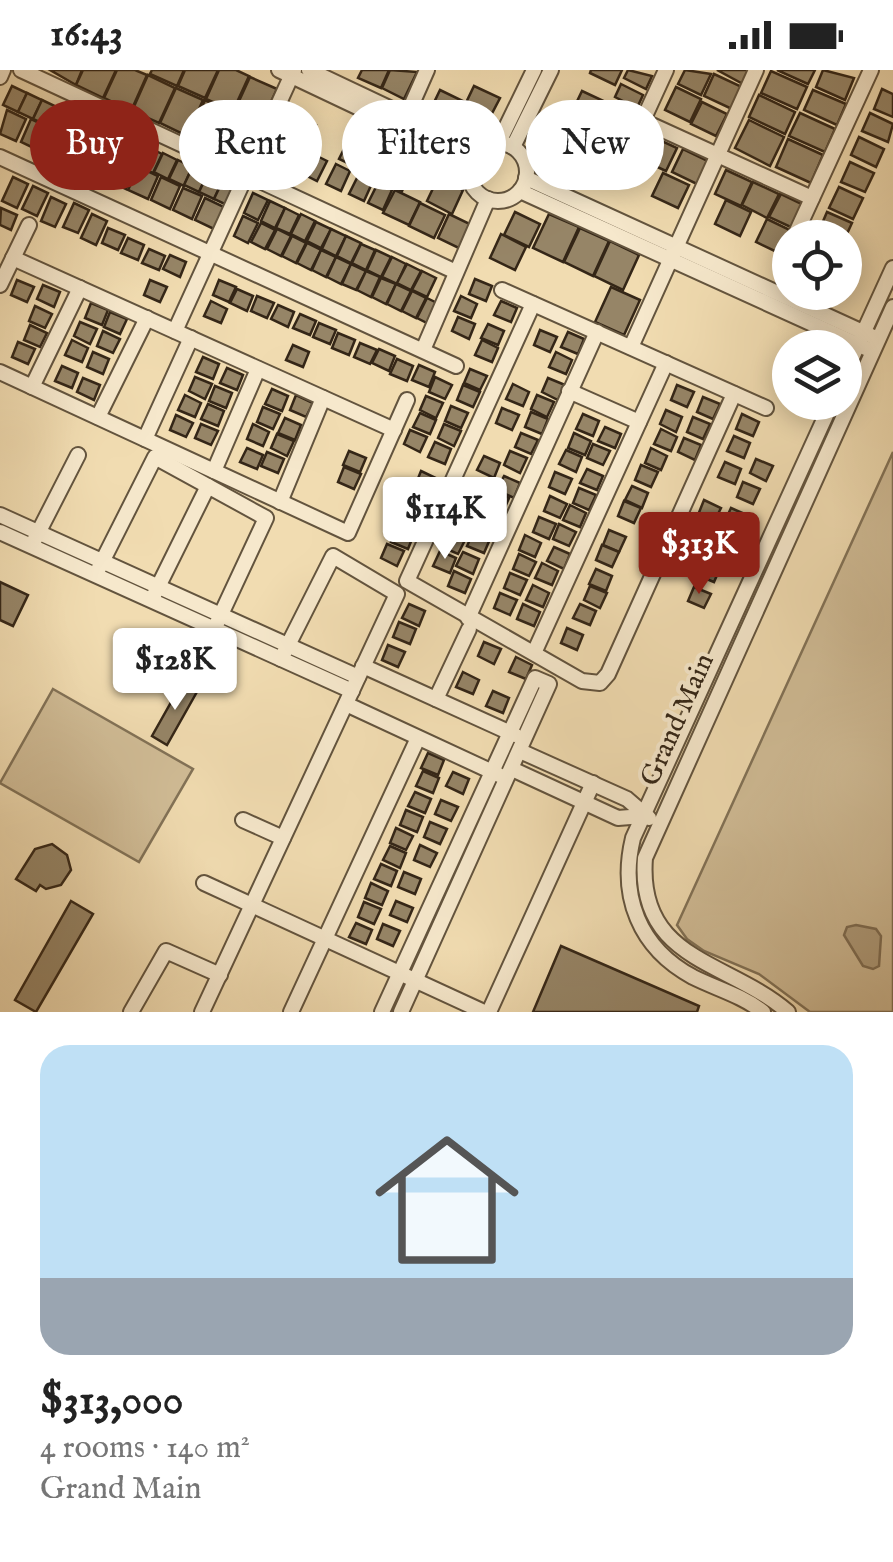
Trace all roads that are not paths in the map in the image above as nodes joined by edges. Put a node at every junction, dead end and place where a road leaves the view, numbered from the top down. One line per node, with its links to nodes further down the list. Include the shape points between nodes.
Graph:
1 (3, 70): 11 (street)
2 (21, 70): 18 (street)
3 (309, 70): 14 (street)
4 (427, 70): 15 (street)
5 (534, 70): 19 (street)
6 (551, 70): 19 (street)
7 (666, 70): 16 (street)
8 (756, 70): 20 (street)
9 (871, 70): 26 (street)
10 (288, 72): 12 (street); 13 (street)
11 (0, 77)
12 (276, 100)
13 (354, 100)
14 (365, 100)
15 (413, 100)
16 (652, 100)
17 (664, 131): 20 (street)
18 (179, 143)
19 (506, 145): 22 (street, via 525,160)
20 (717, 155): 26 (street); 30 (street)
21 (0, 158): 31 (street)
22 (523, 184): 27 (street, via 503,200); 30 (street)
23 (239, 190): 31 (street)
24 (280, 190): 34 (street)
25 (477, 190): 27 (street)
26 (812, 198): 28 (street)
27 (488, 200): 34 (street)
28 (802, 220)
29 (29, 224): 32 (street)
30 (674, 252): 44 (street); 45 (street)
31 (210, 253): 41 (street); 46 (street)
32 (13, 258): 35 (street); 36 (street)
33 (893, 268): 44 (street, Grand Main)
34 (456, 272): 46 (street)
35 (0, 286)
36 (80, 288): 40 (street); 52 (street)
37 (502, 290): 38 (street)
38 (534, 304): 42 (street); 73 (street, via 406,574 412,586)
39 (893, 307): 44 (street, Grand Main)
40 (146, 318): 41 (street); 58 (street)
41 (176, 331): 43 (street)
42 (597, 332): 45 (street); 53 (street)
43 (191, 338): 50 (street); 62 (street)
44 (868, 342): 47 (street, Grand Main); 87 (street, Grand Main)
45 (630, 347): 48 (street)
46 (423, 350): 49 (street)
47 (862, 350)
48 (666, 363): 54 (street); 60 (street)
49 (456, 366)
50 (258, 368): 55 (street); 64 (street)
51 (0, 372): 52 (street)
52 (32, 387): 58 (street)
53 (569, 390): 60 (street); 73 (street)
54 (734, 394): 57 (street); 75 (street, via 608,674 600,683 582,681)
55 (324, 398): 61 (street); 66 (street)
56 (407, 400): 61 (street)
57 (766, 408)
58 (98, 418): 62 (street)
59 (824, 420): 85 (street, Grand Main)
60 (640, 422): 75 (street)
61 (394, 430): 66 (street, via 348,534)
62 (145, 439): 64 (street)
63 (78, 455): 69 (street)
64 (214, 471): 66 (street)
65 (208, 486): 70 (street, via 155,457); 71 (street); 72 (street, via 266,518)
66 (280, 502)
67 (0, 516): 69 (street)
68 (0, 532): 69 (street)
69 (35, 539): 70 (street)
70 (98, 568): 71 (street)
71 (155, 594): 72 (street)
72 (217, 622): 74 (street)
73 (469, 623): 75 (street); 77 (street)
74 (285, 653): 76 (street); 76 (street, via 333,556 397,594)
75 (534, 654)
76 (355, 685): 77 (street); 79 (street); 88 (street)
77 (436, 699): 78 (street)
78 (510, 732): 80 (street); 80 (street, via 542,681); 81 (street)
79 (418, 738): 81 (street); 91 (street)
80 (522, 745): 82 (street); 83 (street)
81 (492, 772): 82 (street); 92 (street)
82 (510, 774): 84 (street); 94 (street)
83 (593, 783): 84 (street); 85 (street, via 628,798)
84 (585, 802): 85 (street, via 618,818); 102 (street)
85 (643, 816): 87 (street); 96 (street, Grand Main, via 627,881 643,931 683,971)
86 (243, 820): 88 (street)
87 (658, 823): 95 (street, Grand Main, via 644,874 656,921 688,955)
88 (284, 838): 90 (street)
89 (204, 884): 90 (street)
90 (252, 906): 91 (street); 93 (street)
91 (325, 940): 92 (street); 99 (street)
92 (400, 974): 94 (street); 100 (street)
93 (220, 975): 97 (street, via 166,951); 98 (street)
94 (415, 980): 101 (street); 102 (street)
95 (771, 997): 96 (street); 103 (street, Grand Main)
96 (761, 1011)
97 (132, 1012)
98 (202, 1012)
99 (291, 1012)
100 (382, 1012)
101 (401, 1012)
102 (486, 1012)
103 (788, 1012)

